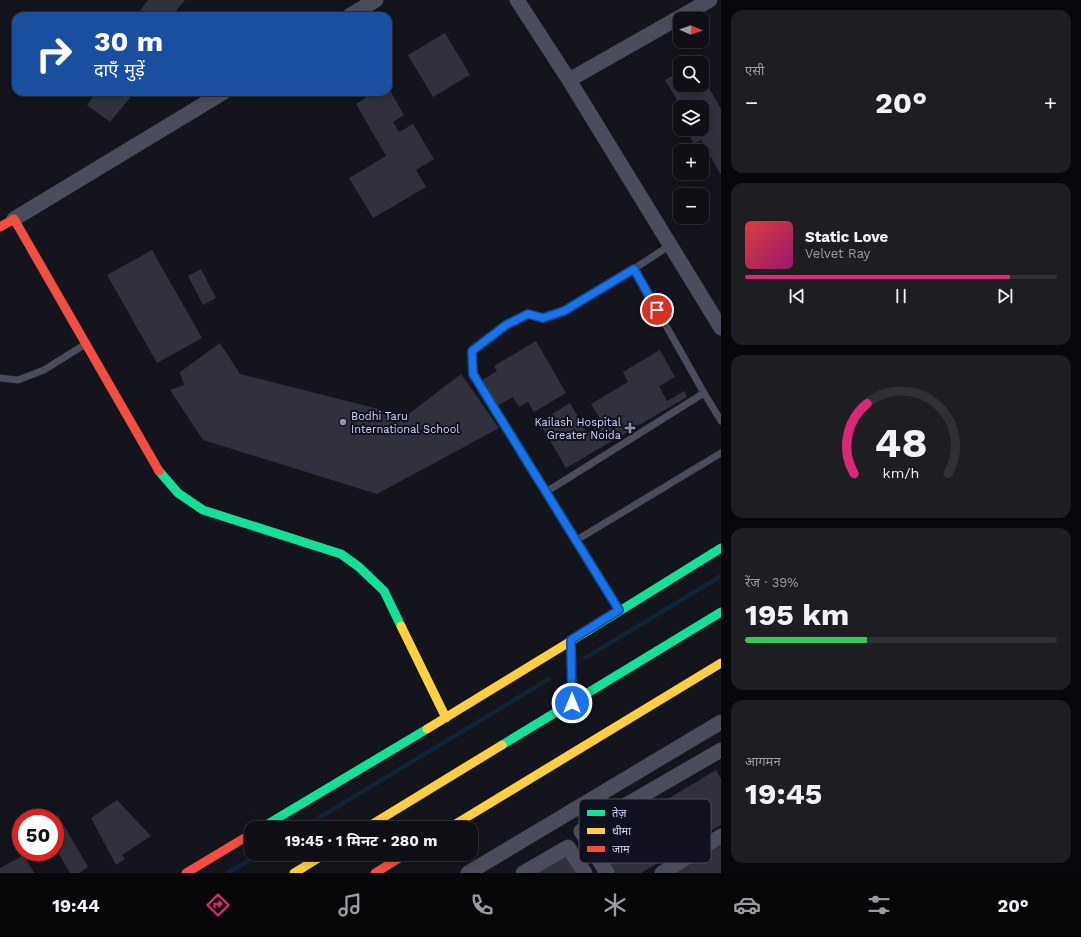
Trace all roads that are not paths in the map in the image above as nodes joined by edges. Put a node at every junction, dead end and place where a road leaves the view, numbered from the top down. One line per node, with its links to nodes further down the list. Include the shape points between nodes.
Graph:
1 (376, 0): 4 (street)
2 (517, 0): 5 (street)
3 (710, 0): 5 (street)
4 (356, 12)
5 (569, 80): 9 (street)
6 (217, 96): 7 (street)
7 (14, 219): 8 (street); 12 (street)
8 (0, 228)
9 (670, 245): 10 (lane); 11 (street)
10 (634, 269): 14 (lane); 17 (lane, via 564,311 543,318 528,314 506,325 472,351 473,374)
11 (721, 328)
12 (86, 344): 13 (lane, via 44,370 18,380); 25 (street, via 161,475 178,493 204,510 341,554 384,591)
13 (0, 378)
14 (704, 393): 15 (lane); 17 (lane)
15 (721, 421)
16 (721, 453): 18 (lane)
17 (546, 492): 18 (lane)
18 (576, 541): 20 (lane)
19 (721, 548): 20 (street)
20 (619, 610): 22 (street)
21 (721, 612): 24 (street)
22 (571, 640): 24 (street); 25 (street)
23 (721, 663): 33 (street)
24 (572, 703): 32 (street)
25 (446, 718): 31 (street)
26 (715, 725): 27 (street); 28 (street)
27 (721, 750): 29 (street)
28 (592, 799)
29 (636, 799)
30 (579, 806): 44 (street)
31 (273, 821)
32 (378, 821)
33 (461, 821)
34 (721, 836): 36 (street)
35 (244, 838): 41 (street)
36 (711, 842)
37 (314, 861): 42 (street)
38 (395, 861): 43 (street)
39 (601, 863): 47 (street)
40 (678, 863): 48 (street)
41 (186, 873)
42 (294, 873)
43 (375, 873)
44 (468, 873)
45 (523, 873): 46 (street, via 568,847)
46 (585, 873)
47 (607, 873)
48 (662, 873)

